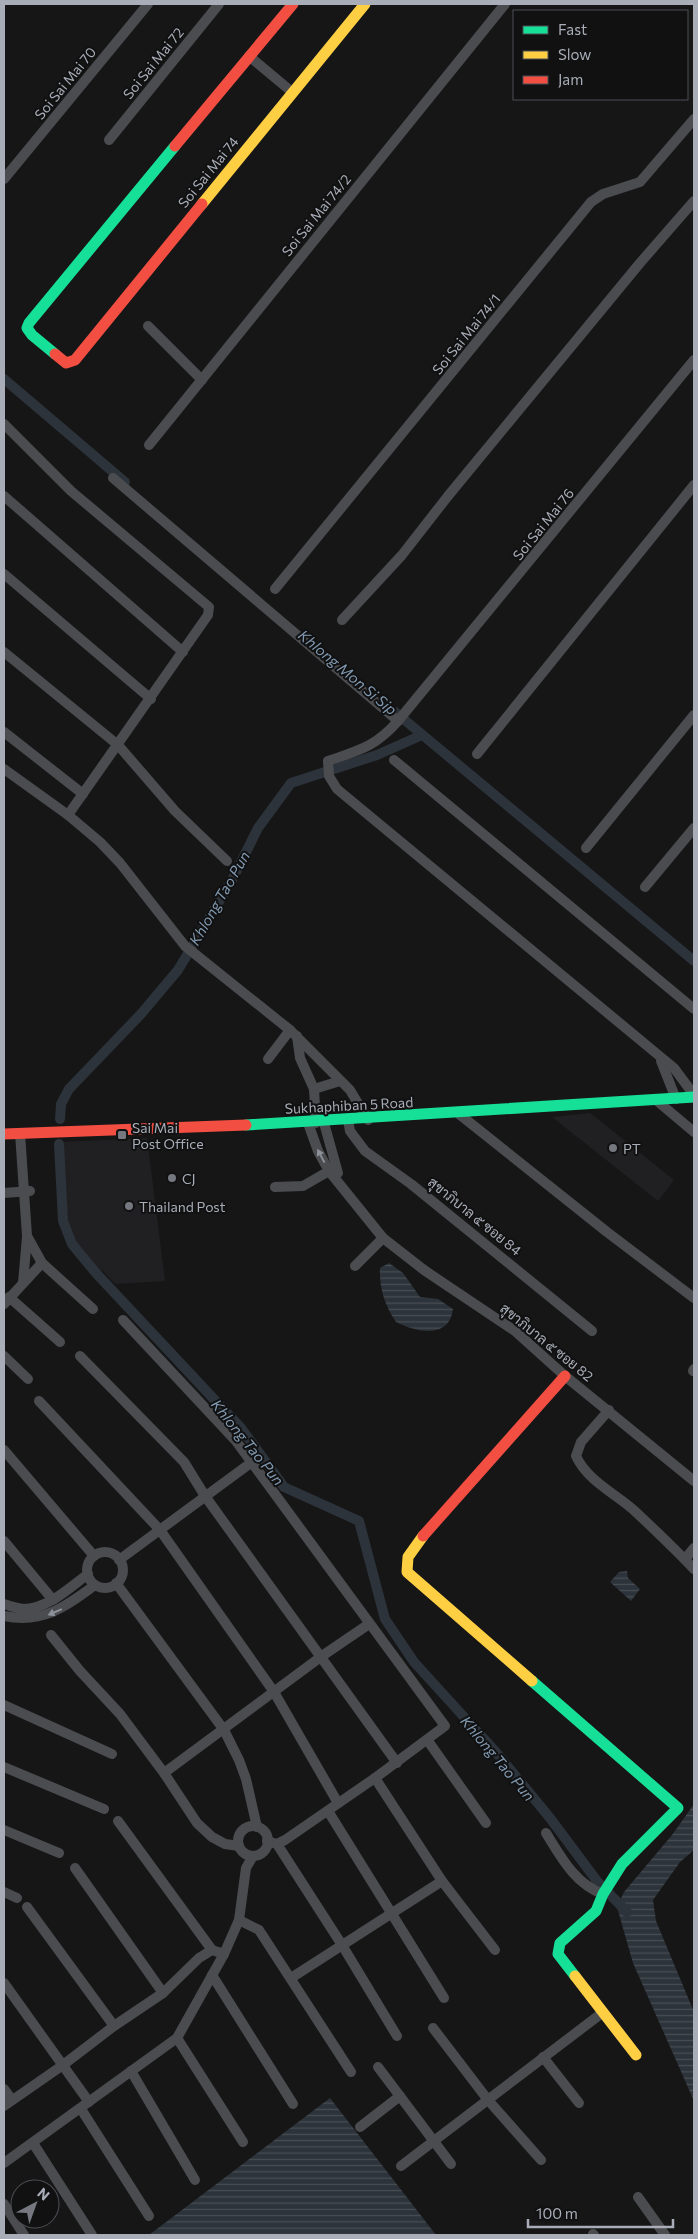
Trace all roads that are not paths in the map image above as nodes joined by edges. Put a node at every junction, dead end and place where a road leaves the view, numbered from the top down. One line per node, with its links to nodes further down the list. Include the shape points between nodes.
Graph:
1 (148, 4): 10 (street, Soi Sai Mai 70)
2 (219, 4): 9 (street, Soi Sai Mai 72)
3 (292, 4): 6 (street)
4 (365, 4): 7 (street, Soi Sai Mai 74)
5 (505, 4): 14 (street, Soi Sai Mai 74/2)
6 (249, 56): 7 (street); 7 (street, Soi Sai Mai 74, via 29,323 32,335 62,361 74,360)
7 (292, 92)
8 (694, 119): 21 (street, Soi Sai Mai 74/1, via 640,182 603,194 591,202)
9 (109, 140)
10 (4, 179)
11 (694, 201): 22 (street, via 402,555)
12 (148, 326): 14 (street)
13 (694, 360): 27 (street, Soi Sai Mai 76)
14 (202, 380): 16 (street, Soi Sai Mai 74/2)
15 (4, 424): 24 (street, via 70,491 206,602 208,615)
16 (148, 445)
17 (112, 478): 27 (street)
18 (694, 485): 30 (street)
19 (4, 496): 24 (street)
20 (4, 574): 25 (street)
21 (275, 589)
22 (342, 620)
23 (4, 652): 29 (street)
24 (183, 652): 25 (street)
25 (151, 699): 29 (street)
26 (694, 716): 36 (street)
27 (399, 720): 41 (street, Soi Sai Mai 76, via 368,747 328,761 337,789)
28 (4, 732): 33 (street)
29 (118, 745): 33 (street); 37 (street, via 175,811)
30 (477, 754)
31 (394, 760): 39 (street)
32 (4, 769): 34 (street)
33 (83, 794): 34 (street)
34 (68, 816): 40 (street, via 120,863 189,949)
35 (694, 828): 38 (street)
36 (586, 848)
37 (227, 861)
38 (645, 887)
39 (694, 1009)
40 (293, 1033): 42 (street); 43 (street); 44 (street)
41 (659, 1058): 45 (street, via 680,1075); 46 (street)
42 (268, 1059)
43 (340, 1081): 44 (street); 50 (street, via 350,1090)
44 (314, 1089): 51 (street)
45 (694, 1096): 46 (street, Sukhaphiban 5 Road)
46 (676, 1099): 47 (street, Sukhaphiban 5 Road)
47 (656, 1100): 48 (street, Sukhaphiban 5 Road); 52 (street)
48 (459, 1114): 50 (street, Sukhaphiban 5 Road); 64 (street)
49 (348, 1120): 50 (street, Sukhaphiban 5 Road); 51 (street, Sukhaphiban 5 Road); 68 (street, สุขาภิบาล ๕ ซอย 84, via 350,1131 365,1151 411,1184)
50 (368, 1120)
51 (316, 1123): 53 (street, Sukhaphiban 5 Road); 55 (street, สุขาภิบาล ๕ ซอย 82); 55 (street, สุขาภิบาล ๕ ซอย 82, one-way to 51, via 318,1151)
52 (694, 1132)
53 (23, 1133): 54 (street, Sukhaphiban 5 Road); 58 (street)
54 (4, 1134)
55 (333, 1169): 56 (street, via 303,1186); 60 (street, สุขาภิบาล ๕ ซอย 82)
56 (274, 1188)
57 (4, 1193): 58 (street)
58 (26, 1195): 59 (street)
59 (27, 1236): 61 (street); 63 (street)
60 (383, 1238): 62 (street); 72 (street, สุขาภิบาล ๕ ซอย 82, via 424,1270 515,1331)
61 (42, 1263): 63 (street); 66 (street)
62 (355, 1266)
63 (23, 1283): 65 (street)
64 (694, 1298)
65 (7, 1301): 69 (street)
66 (93, 1309)
67 (123, 1320): 77 (street, via 223,1426)
68 (592, 1330)
69 (60, 1342)
70 (4, 1356): 73 (street)
71 (80, 1356): 79 (street, via 184,1462)
72 (565, 1376): 75 (street, สุขาภิบาล ๕ ซอย 82); 119 (street, via 413,1548 405,1565 407,1572 678,1808 622,1864)
73 (28, 1379)
74 (39, 1401): 80 (street)
75 (609, 1410): 78 (street, สุขาภิบาล ๕ ซอย 82); 84 (street, via 581,1442 576,1456 579,1463)
76 (4, 1450): 83 (street)
77 (252, 1462): 79 (street); 93 (street)
78 (694, 1481)
79 (205, 1496): 80 (street); 95 (street)
80 (160, 1530): 85 (street); 96 (street)
81 (4, 1541): 90 (street)
82 (694, 1548): 84 (street)
83 (94, 1556): 85 (street, via 106,1552); 87 (street, via 89,1562)
84 (685, 1559): 86 (street)
85 (119, 1560): 88 (street, via 122,1569)
86 (694, 1569)
87 (88, 1574): 89 (street); 90 (street)
88 (116, 1583): 89 (street, via 106,1588); 98 (street)
89 (95, 1585): 92 (street, one-way to 92, via 60,1610 44,1616 27,1619)
90 (53, 1600): 91 (street, via 23,1608)
91 (4, 1604)
92 (4, 1616)
93 (368, 1624): 95 (street); 99 (street, via 445,1726)
94 (51, 1636): 103 (street, via 120,1714)
95 (322, 1656): 96 (street); 101 (street)
96 (274, 1692): 98 (street); 105 (street)
97 (4, 1706): 100 (street)
98 (224, 1730): 103 (street); 110 (street, via 244,1772)
99 (428, 1741): 101 (street); 109 (street)
100 (112, 1754)
101 (398, 1763): 104 (street)
102 (4, 1767): 106 (street)
103 (164, 1773): 114 (street, via 197,1823 224,1844)
104 (375, 1778): 105 (street); 118 (street)
105 (338, 1803): 107 (street)
106 (104, 1809)
107 (328, 1811): 113 (street); 123 (street)
108 (118, 1821): 126 (street)
109 (486, 1823)
110 (257, 1827): 113 (street); 114 (street, via 248,1827 240,1833)
111 (4, 1830): 115 (street)
112 (546, 1833): 119 (street, via 569,1868 589,1889)
113 (272, 1842): 116 (street, via 262,1853); 125 (street)
114 (239, 1846): 116 (street, via 244,1853)
115 (59, 1853)
116 (253, 1856): 124 (street, via 246,1868)
117 (75, 1868): 132 (street)
118 (442, 1881): 123 (street); 127 (street)
119 (605, 1890): 134 (street, via 596,1912 560,1943 558,1954)
120 (4, 1892): 121 (street)
121 (17, 1898)
122 (27, 1907): 135 (street)
123 (393, 1913): 125 (street); 133 (street)
124 (240, 1920): 128 (street); 130 (street, via 259,1930)
125 (342, 1945): 130 (street); 137 (street)
126 (212, 1950): 128 (street); 132 (street, via 199,1958)
127 (495, 1950)
128 (224, 1954): 129 (street)
129 (212, 1975): 138 (street); 151 (street)
130 (291, 1978): 144 (street)
131 (4, 1983): 141 (street)
132 (163, 1993): 135 (street)
133 (444, 1998)
134 (602, 2013): 139 (street); 140 (street)
135 (114, 2026): 141 (street)
136 (433, 2028): 147 (street)
137 (396, 2036)
138 (177, 2038): 143 (street); 154 (street)
139 (636, 2054)
140 (543, 2057): 147 (street); 150 (street)
141 (63, 2065): 148 (street); 149 (street)
142 (378, 2067): 146 (street)
143 (131, 2071): 148 (street); 161 (street)
144 (351, 2072)
145 (4, 2089): 149 (street)
146 (400, 2096): 153 (street); 155 (street)
147 (488, 2100): 155 (street); 157 (street)
148 (89, 2102): 152 (street)
149 (8, 2103)
150 (579, 2103)
151 (293, 2104)
152 (81, 2109): 156 (street); 164 (street)
153 (360, 2128)
154 (243, 2142)
155 (433, 2142): 159 (street); 160 (street)
156 (33, 2143): 158 (street); 166 (street)
157 (541, 2160)
158 (4, 2163)
159 (451, 2164)
160 (401, 2166)
161 (195, 2180)
162 (638, 2196): 167 (street)
163 (4, 2204): 165 (street)
164 (149, 2216)
165 (24, 2235)
166 (92, 2235)
167 (665, 2235)

